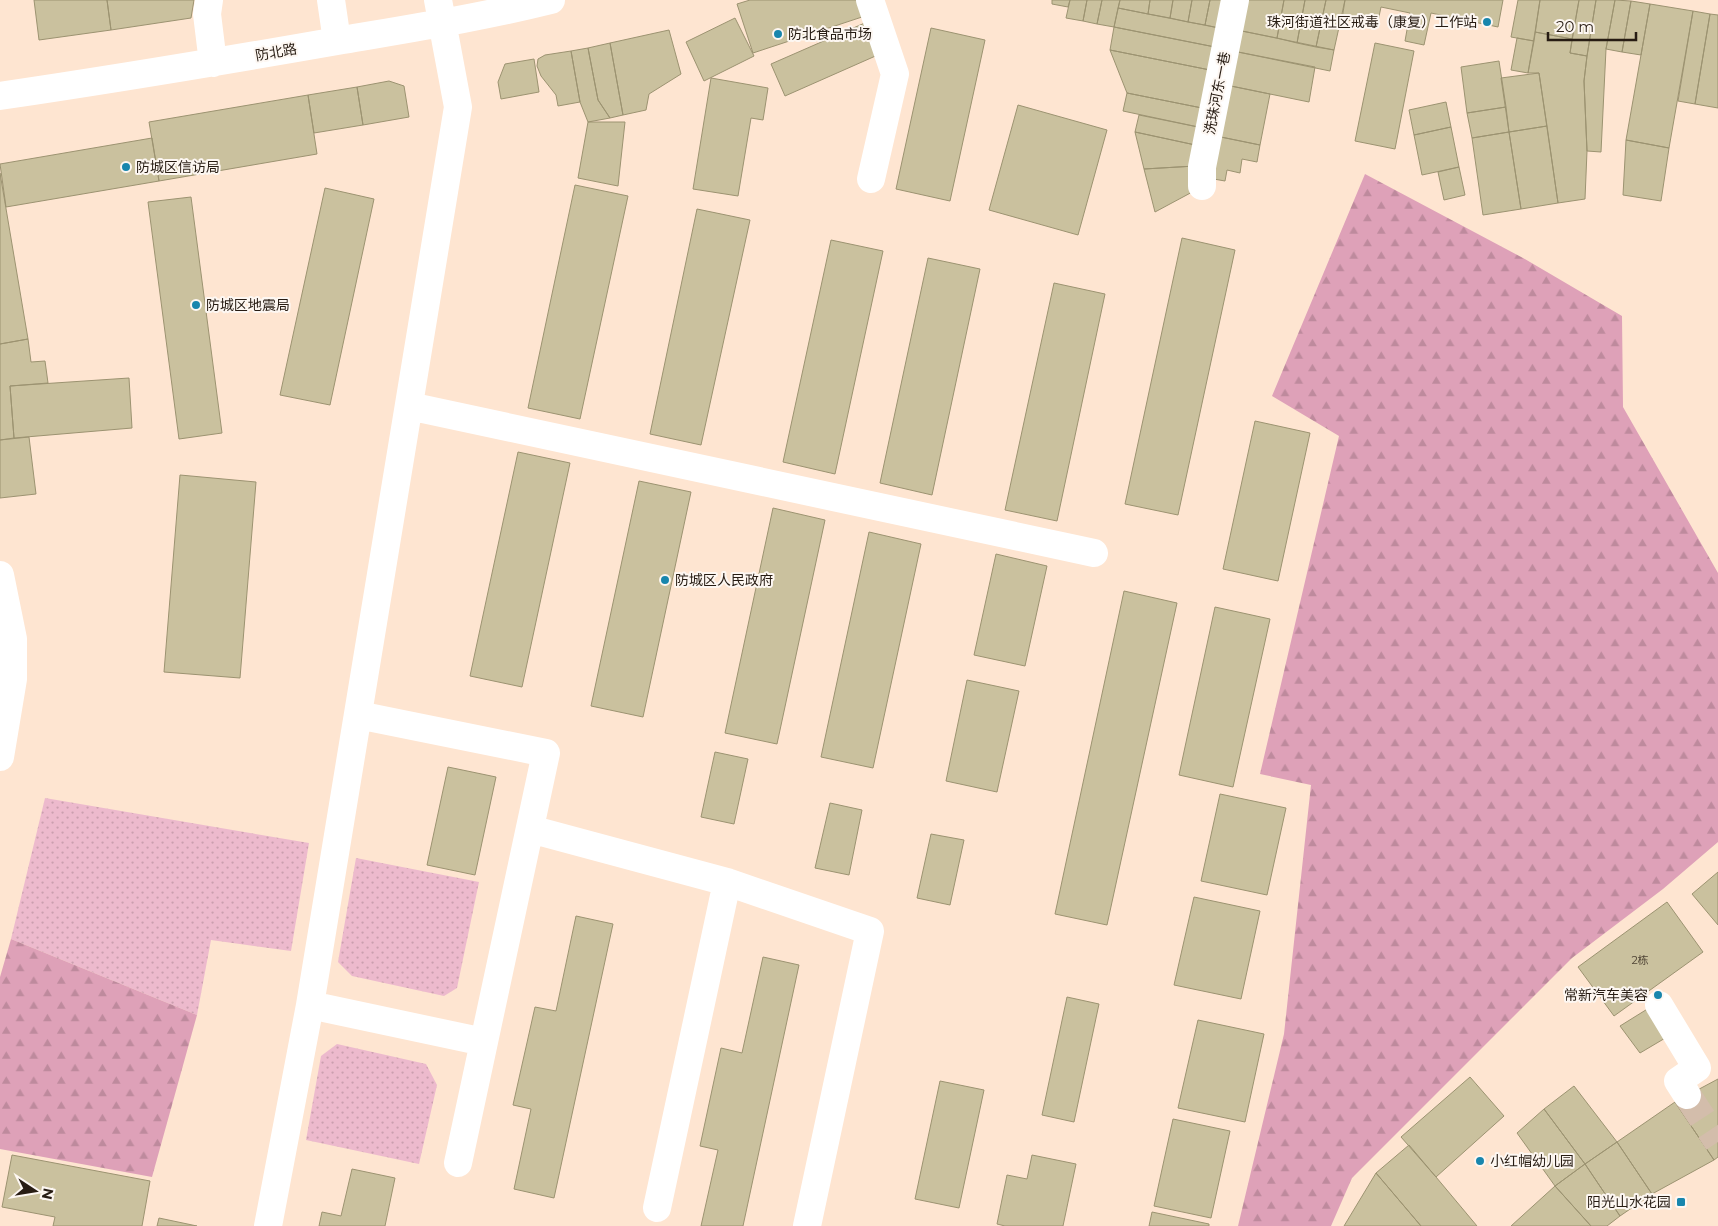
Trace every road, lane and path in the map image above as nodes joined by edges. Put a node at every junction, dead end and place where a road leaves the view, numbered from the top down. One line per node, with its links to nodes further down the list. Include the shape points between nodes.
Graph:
1 (208, 0): 9 (street)
2 (331, 0): 8 (street)
3 (551, 0): 6 (street, 防北路)
4 (870, 0): 11 (street, via 895,74)
5 (1235, 0): 12 (street, 洗珠河东一巷, via 1202,167)
6 (518, 4): 7 (street, 防北路)
7 (440, 11): 8 (street, 防北路); 13 (street, via 458,107)
8 (337, 41): 9 (street, 防北路)
9 (213, 63): 10 (street, 防北路)
10 (0, 96)
11 (871, 179)
12 (1202, 186)
13 (409, 406): 14 (street); 17 (street)
14 (1094, 553)
15 (0, 576): 16 (street)
16 (7, 638): 18 (street, via 13,679)
17 (358, 714): 19 (street, via 546,753); 21 (street)
18 (2, 742)
19 (530, 829): 20 (street); 23 (street)
20 (726, 882): 26 (street); 28 (street, via 870,931)
21 (310, 1004): 23 (street); 27 (street)
22 (1659, 1004): 24 (street, via 1697,1068 1678,1081)
23 (484, 1042): 25 (street)
24 (1687, 1095)
25 (458, 1163)
26 (657, 1208)
27 (268, 1226)
28 (807, 1226)

